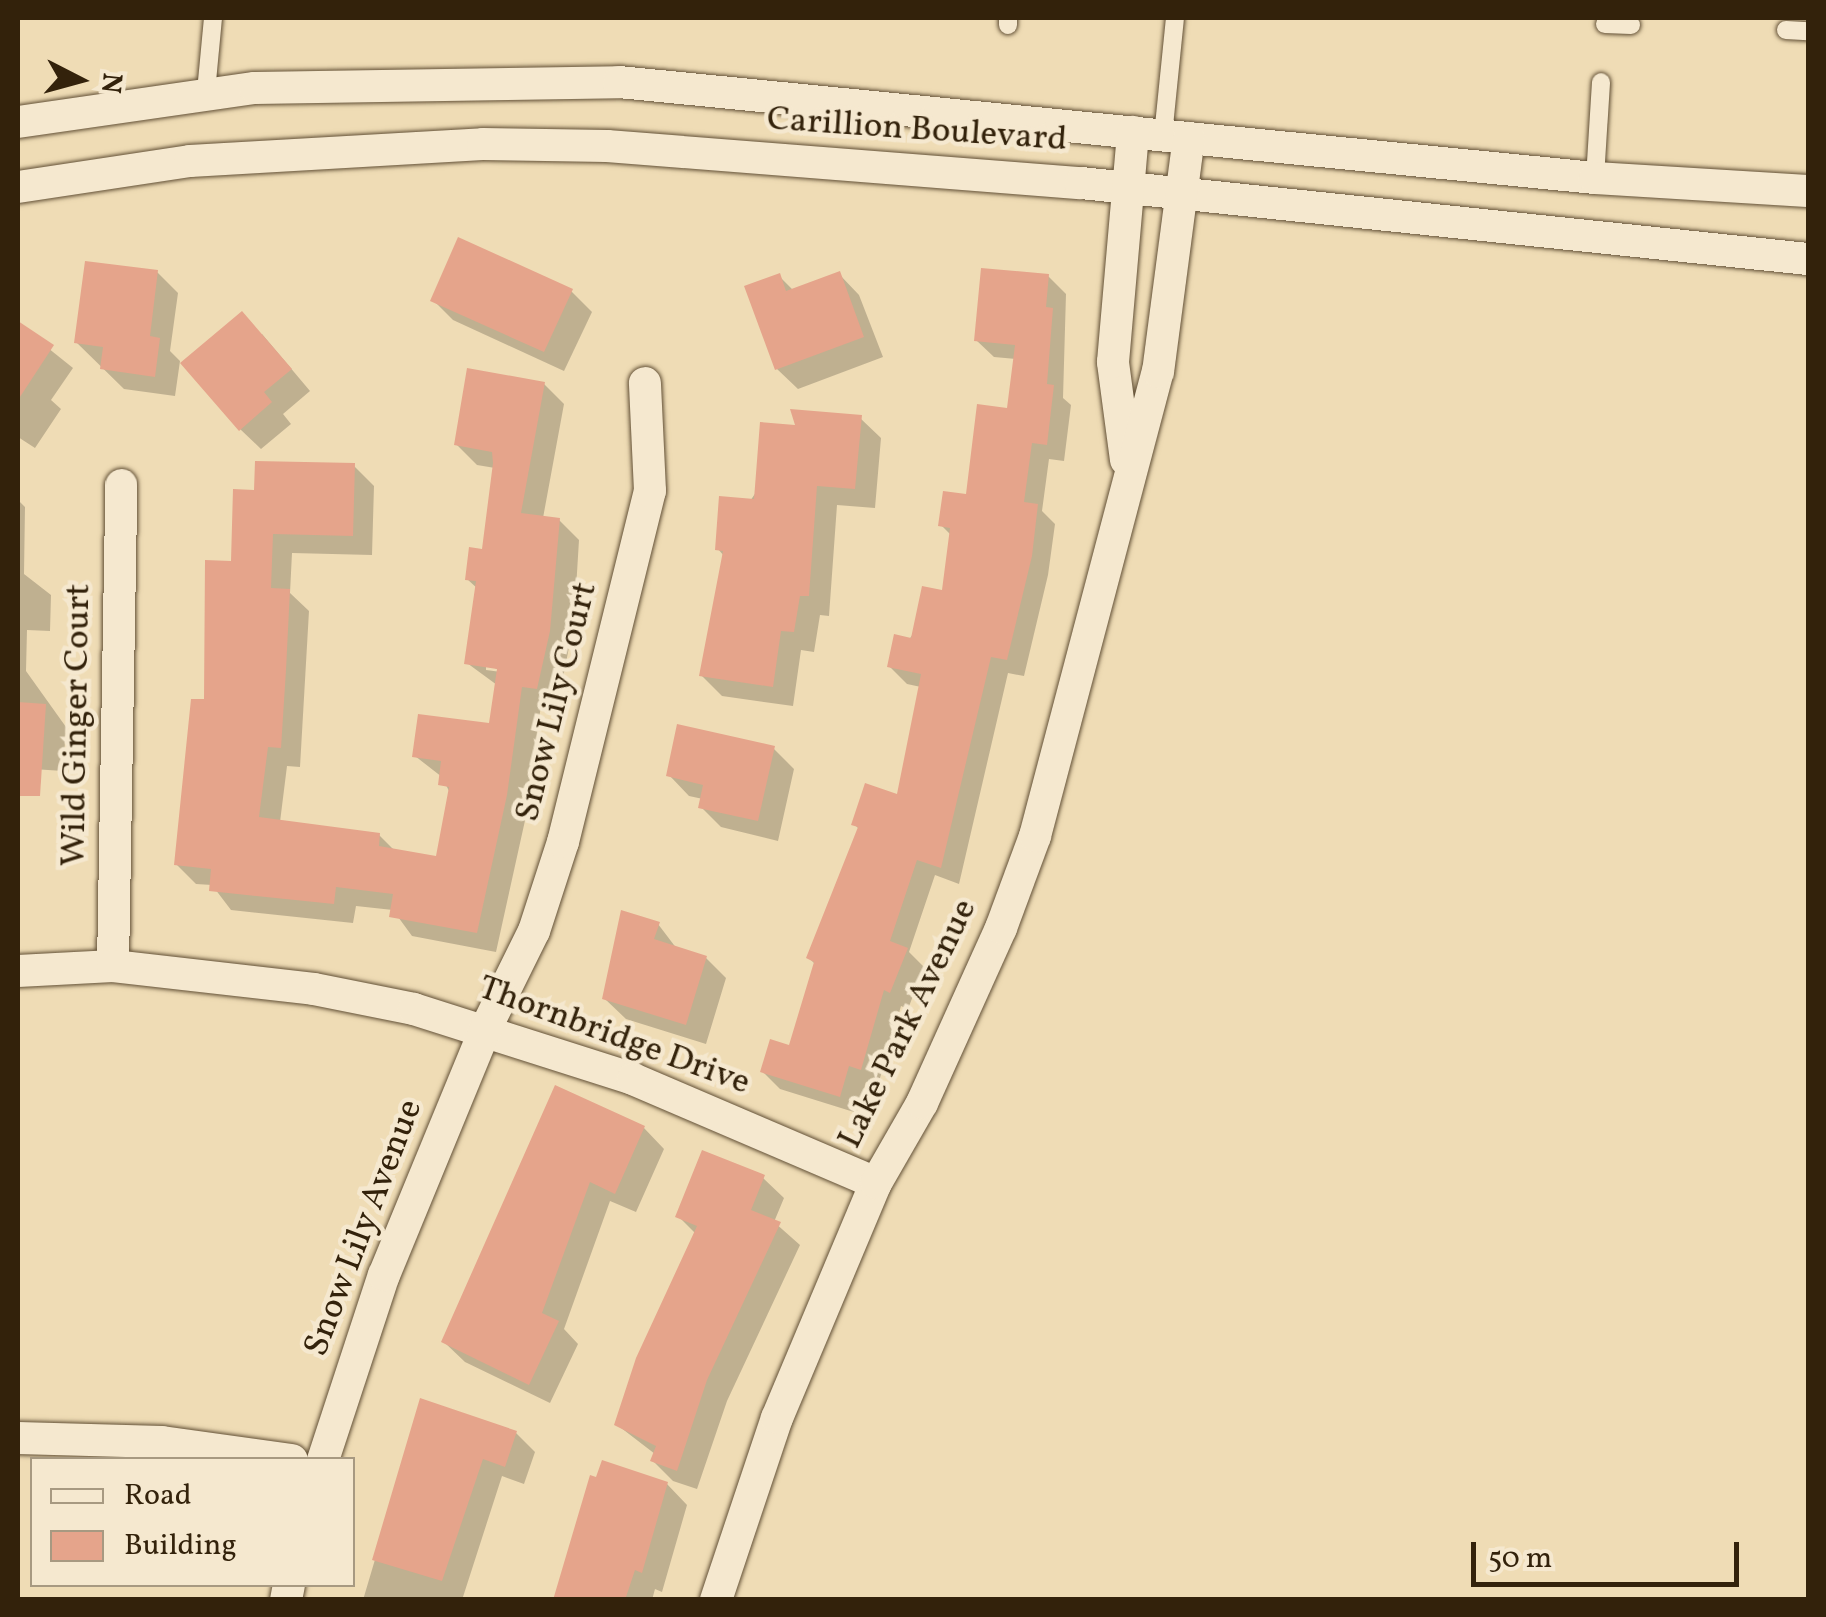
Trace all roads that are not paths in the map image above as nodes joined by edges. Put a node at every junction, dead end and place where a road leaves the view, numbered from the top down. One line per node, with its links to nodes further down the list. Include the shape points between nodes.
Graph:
1 (213, 18): 8 (lane)
2 (1176, 18): 10 (lane)
3 (1604, 24): 4 (lane)
4 (1631, 25)
5 (1786, 30): 6 (lane)
6 (1808, 31)
7 (1601, 82): 11 (lane)
8 (206, 92): 9 (street, Carillion Boulevard); 10 (street, Carillion Boulevard, via 619,82)
9 (18, 122)
10 (1162, 135): 11 (street, Carillion Boulevard); 13 (street, Lake Park Avenue); 15 (street, Lake Park Avenue)
11 (1595, 178): 14 (street, Carillion Boulevard)
12 (18, 187): 13 (street, Carillion Boulevard, via 190,161 483,144 832,160)
13 (1128, 188): 15 (street, Carillion Boulevard); 18 (street, Lake Park Avenue, via 1113,362)
14 (1808, 191)
15 (1182, 193): 16 (street, Carillion Boulevard); 18 (street, Lake Park Avenue, via 1158,372)
16 (1808, 259)
17 (646, 383): 22 (street, Snow Lily Court, via 650,490 600,706 534,931)
18 (1128, 470): 23 (street, Lake Park Avenue, via 1083,670 1035,836 922,1102)
19 (121, 485): 20 (street, Wild Ginger Court)
20 (113, 966): 21 (street, Thornbridge Drive); 22 (street, Thornbridge Drive, via 314,989)
21 (18, 971)
22 (486, 1028): 23 (street, Thornbridge Drive, via 634,1079); 26 (street, Snow Lily Avenue, via 384,1275)
23 (876, 1183): 27 (street, Lake Park Avenue, via 776,1418)
24 (18, 1438): 25 (street, via 162,1442)
25 (270, 1457)
26 (323, 1457)
27 (716, 1600)

